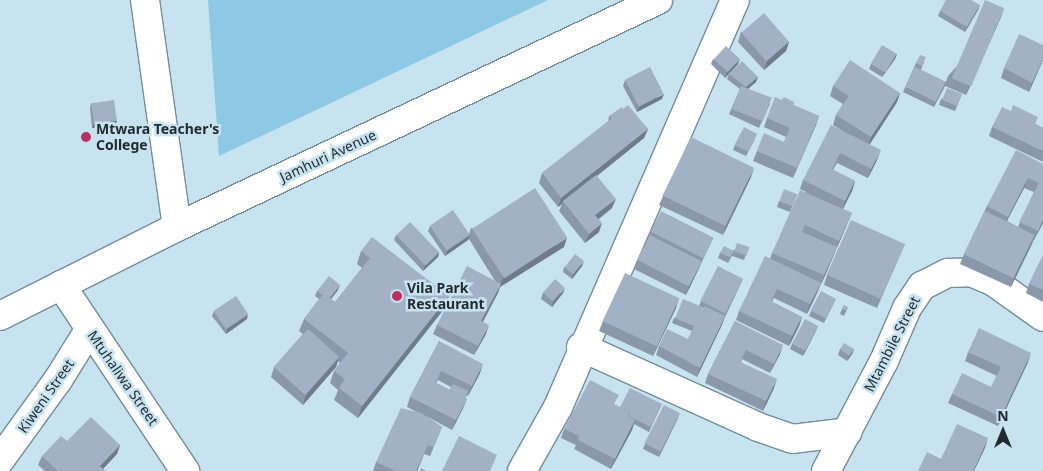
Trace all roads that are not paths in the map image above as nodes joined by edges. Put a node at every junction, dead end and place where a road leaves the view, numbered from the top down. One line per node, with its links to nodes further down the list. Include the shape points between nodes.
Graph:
1 (145, 0): 4 (street)
2 (658, 0): 4 (street, Jamhuri Avenue)
3 (735, 0): 9 (street)
4 (178, 227): 5 (street, Jamhuri Avenue)
5 (61, 285): 6 (street, Jamhuri Avenue); 8 (street, Mtuhaliwa Street)
6 (0, 316)
7 (1043, 317): 10 (street, Mtambile Street, via 994,282 971,272 959,270 933,279 922,286 907,308)
8 (89, 330): 11 (street, Kiweni Street, via 58,380); 12 (street, Mtuhaliwa Street)
9 (582, 347): 10 (street, via 758,428 792,438); 13 (street, via 558,407)
10 (848, 432): 14 (street, Mtambile Street)
11 (0, 460)
12 (185, 471)
13 (522, 471)
14 (826, 471)

